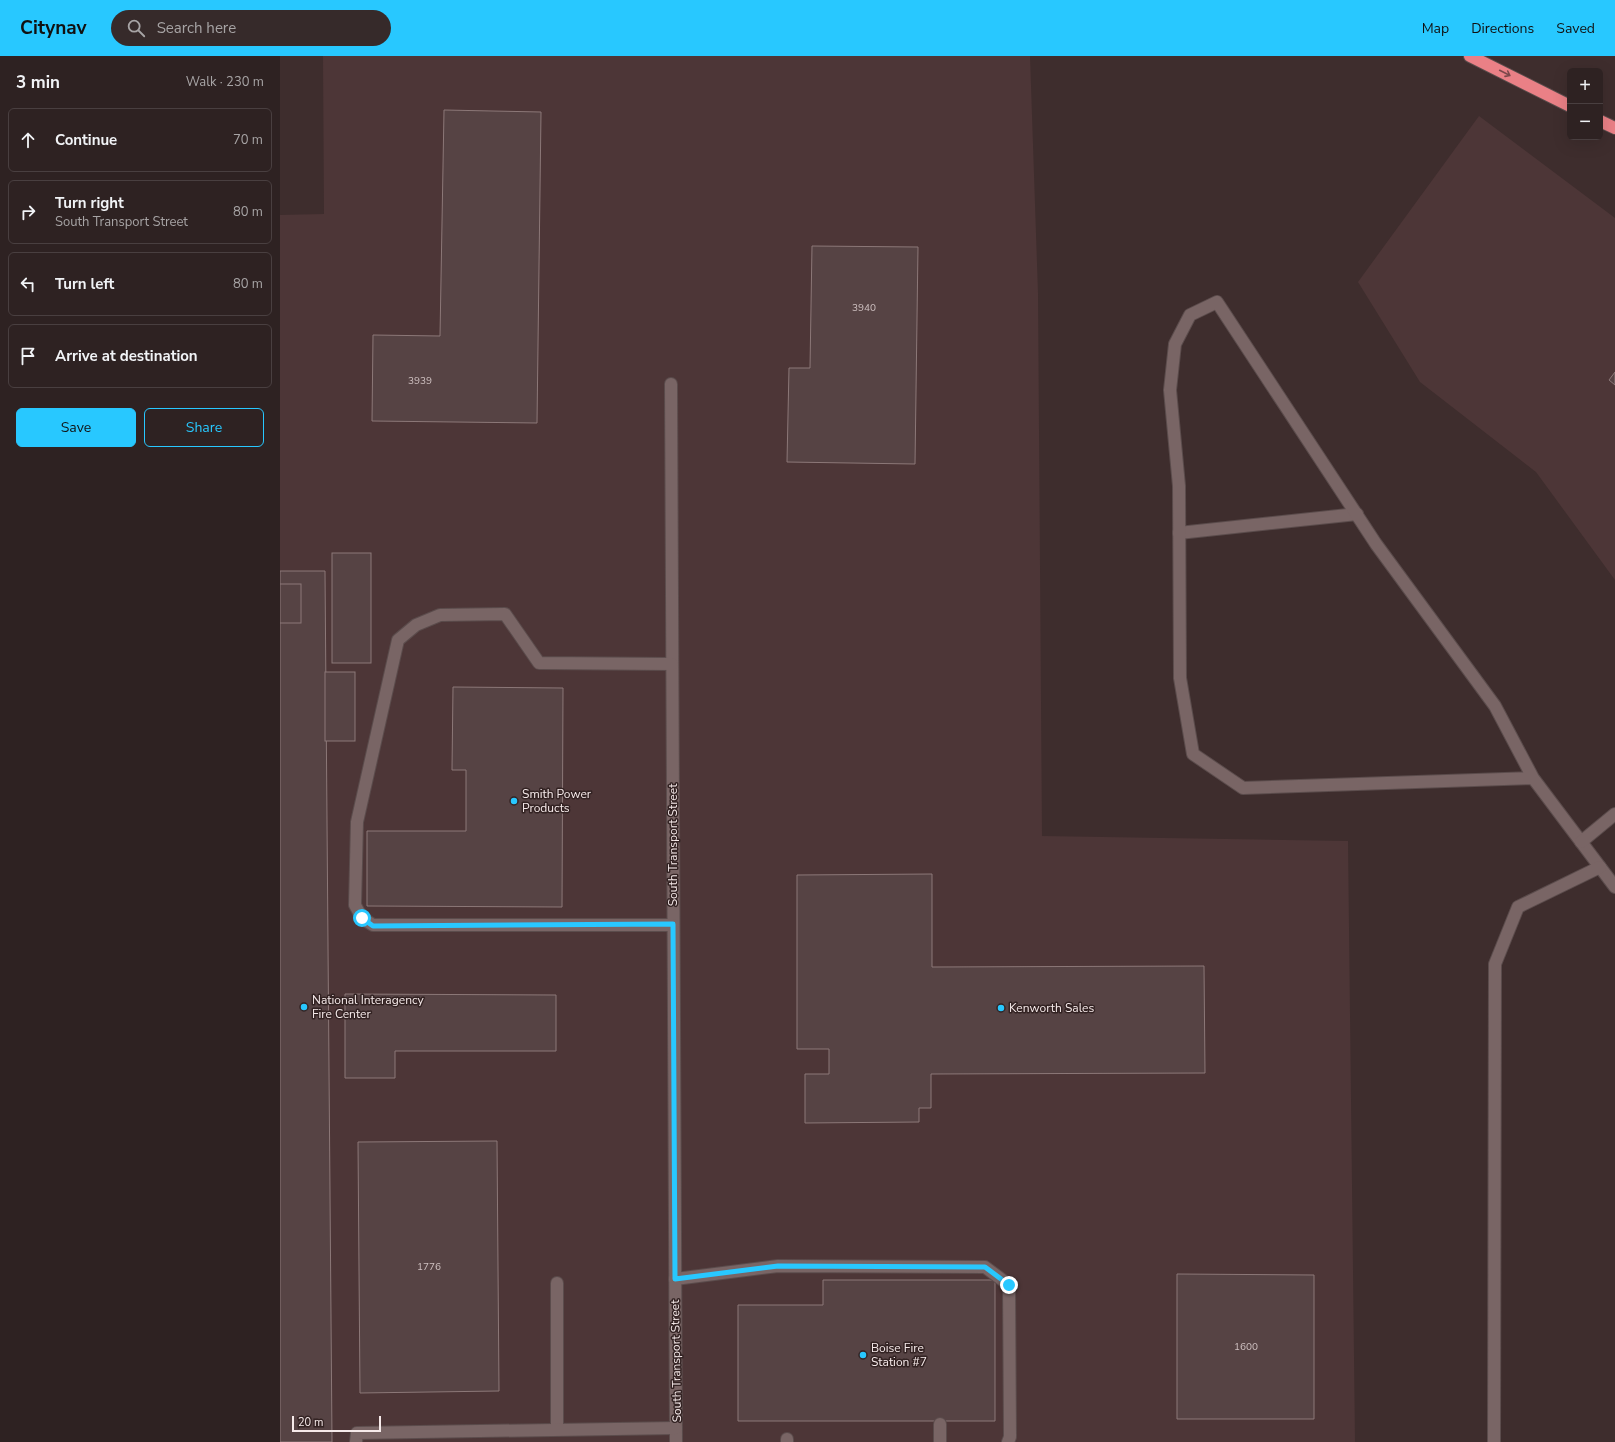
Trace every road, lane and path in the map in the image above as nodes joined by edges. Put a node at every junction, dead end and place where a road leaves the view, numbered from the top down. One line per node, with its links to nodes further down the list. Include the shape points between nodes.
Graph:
1 (1470, 56): 2 (highway, one-way to 2)
2 (1567, 104)
3 (1603, 122): 4 (highway)
4 (1615, 128)
5 (671, 384): 8 (street, South Transport Street)
6 (1356, 514): 7 (street); 7 (street, via 1217,302 1190,315 1175,344 1170,390 1179,486); 9 (street, via 1495,706)
7 (1179, 533): 9 (street, via 1180,678 1192,754 1243,788)
8 (672, 664): 14 (street, South Transport Street); 14 (street, via 539,663 505,614 440,615 416,625 398,640 356,822 355,905 362,918 373,926)
9 (1533, 778): 11 (street)
10 (1615, 814): 11 (street)
11 (1581, 842): 12 (street)
12 (1600, 867): 13 (street); 24 (street, via 1518,907 1495,964)
13 (1615, 887)
14 (673, 924): 15 (street, South Transport Street)
15 (675, 1279): 18 (street, South Transport Street); 23 (street, via 778,1266 985,1267 1009,1285)
16 (557, 1283): 19 (street)
17 (940, 1424): 22 (street)
18 (676, 1428): 19 (street); 21 (street, South Transport Street)
19 (557, 1429): 20 (street, via 356,1433)
20 (356, 1442)
21 (676, 1442)
22 (940, 1442)
23 (1008, 1442)
24 (1494, 1442)

